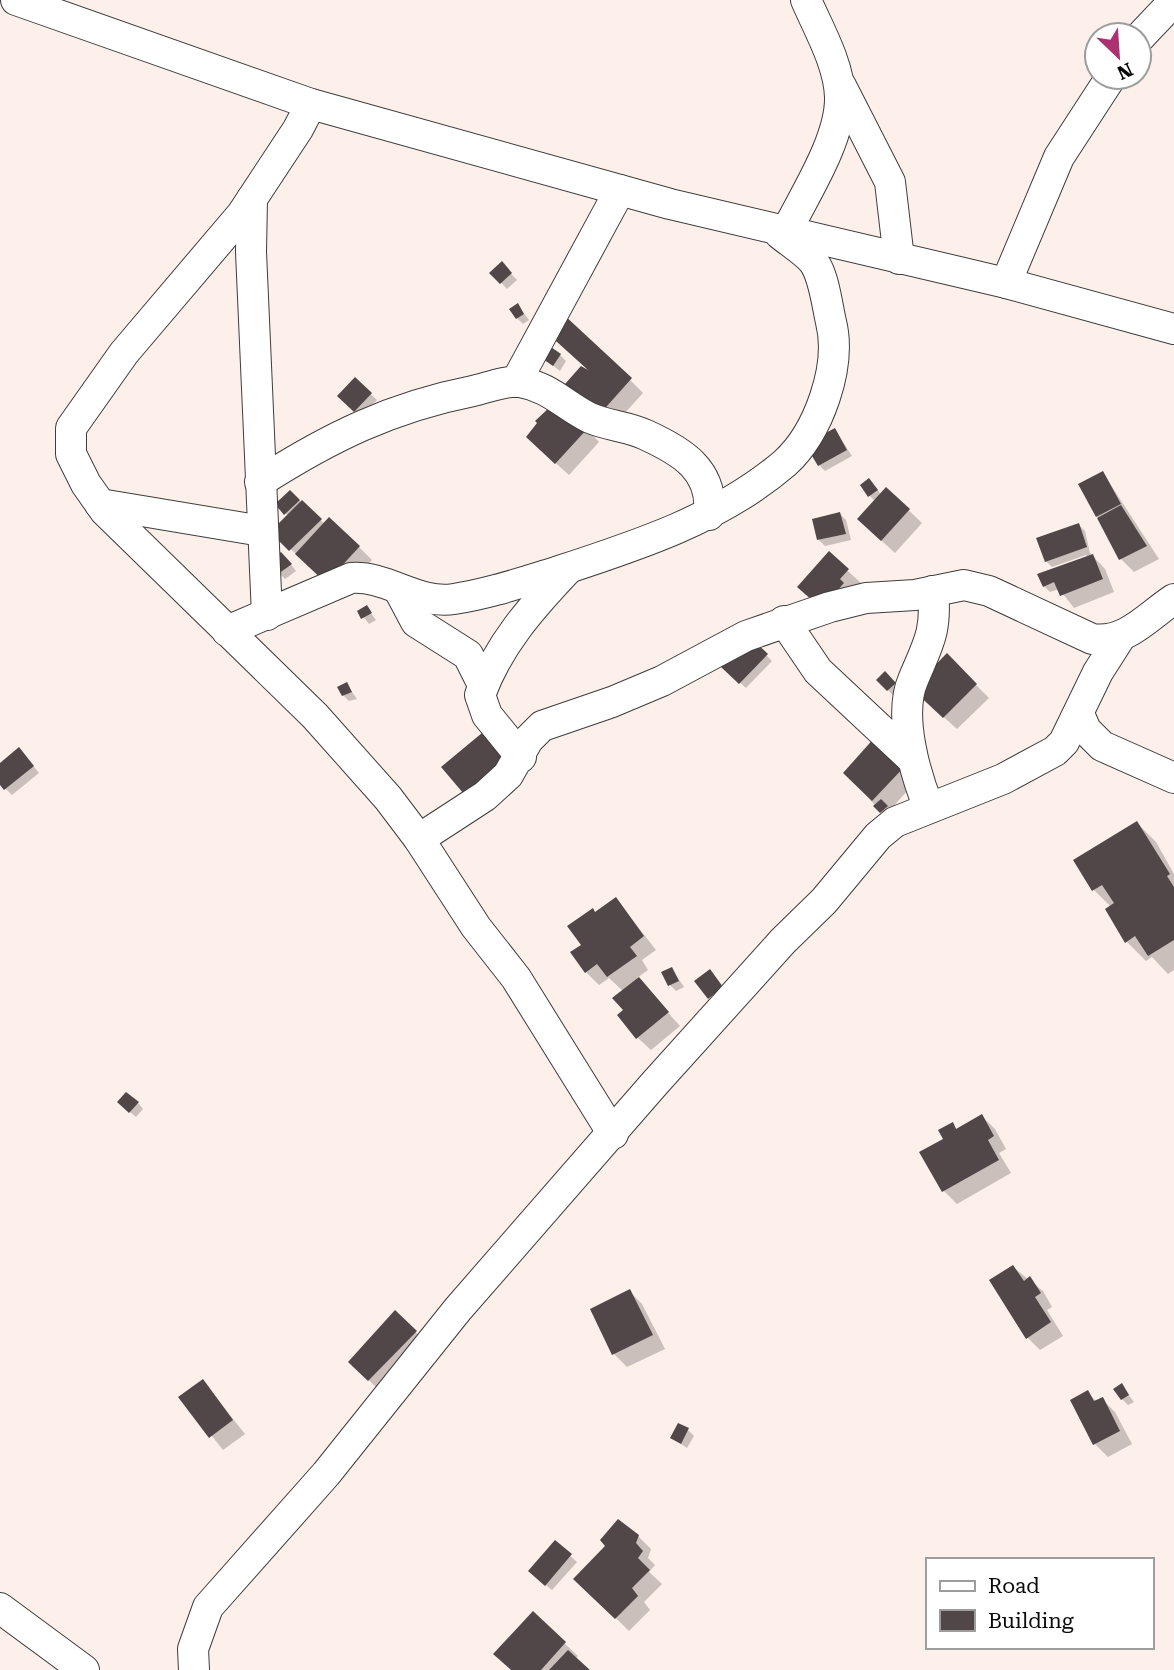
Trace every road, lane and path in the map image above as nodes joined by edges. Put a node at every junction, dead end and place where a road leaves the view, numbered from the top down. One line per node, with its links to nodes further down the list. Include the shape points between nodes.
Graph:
1 (16, 0): 7 (street)
2 (806, 0): 5 (street)
3 (1174, 1): 4 (street)
4 (1153, 23)
5 (835, 72): 10 (street, via 839,106 831,139); 11 (street, via 890,182)
6 (1102, 91): 12 (street, via 1059,158)
7 (311, 104): 8 (street); 9 (street)
8 (620, 190): 10 (street); 14 (street)
9 (252, 200): 15 (street); 16 (street, via 124,354 71,428 71,454)
10 (780, 231): 11 (street); 17 (street, via 814,263 834,335 834,368 825,399 787,461)
11 (899, 259): 12 (street)
12 (1006, 283): 13 (street)
13 (1174, 329)
14 (516, 382): 15 (street, via 443,396 362,424); 17 (street, via 551,391 590,418 629,427 678,449 699,474 710,502)
15 (260, 482): 18 (street)
16 (100, 504): 18 (street); 25 (street)
17 (709, 515): 19 (street)
18 (262, 531): 23 (street)
19 (569, 568): 20 (street, via 443,601); 27 (street, via 515,628)
20 (399, 590): 23 (street, via 366,577 351,578); 27 (street, via 416,622 468,655)
21 (933, 591): 24 (street, via 866,598); 26 (street, via 964,585 989,591 1091,639 1106,642); 30 (street, via 933,627 908,704)
22 (1174, 599): 26 (street)
23 (267, 615): 25 (street)
24 (784, 621): 29 (street, via 662,681 542,726 528,740); 30 (street, via 818,671)
25 (227, 631): 33 (street, via 314,716)
26 (1121, 636): 28 (street)
27 (483, 685): 29 (street, via 481,705)
28 (1079, 713): 31 (street, via 1086,730 1102,746); 32 (street, via 1065,742 1055,751 1003,779)
29 (521, 757): 33 (street, via 485,796)
30 (912, 759): 32 (street)
31 (1174, 778)
32 (929, 808): 34 (street, via 895,822 878,836)
33 (419, 839): 34 (street, via 476,927 516,978)
34 (613, 1134): 37 (street, via 458,1309 326,1474 208,1607 193,1648)
35 (0, 1608): 36 (street)
36 (84, 1670)
37 (194, 1670)

